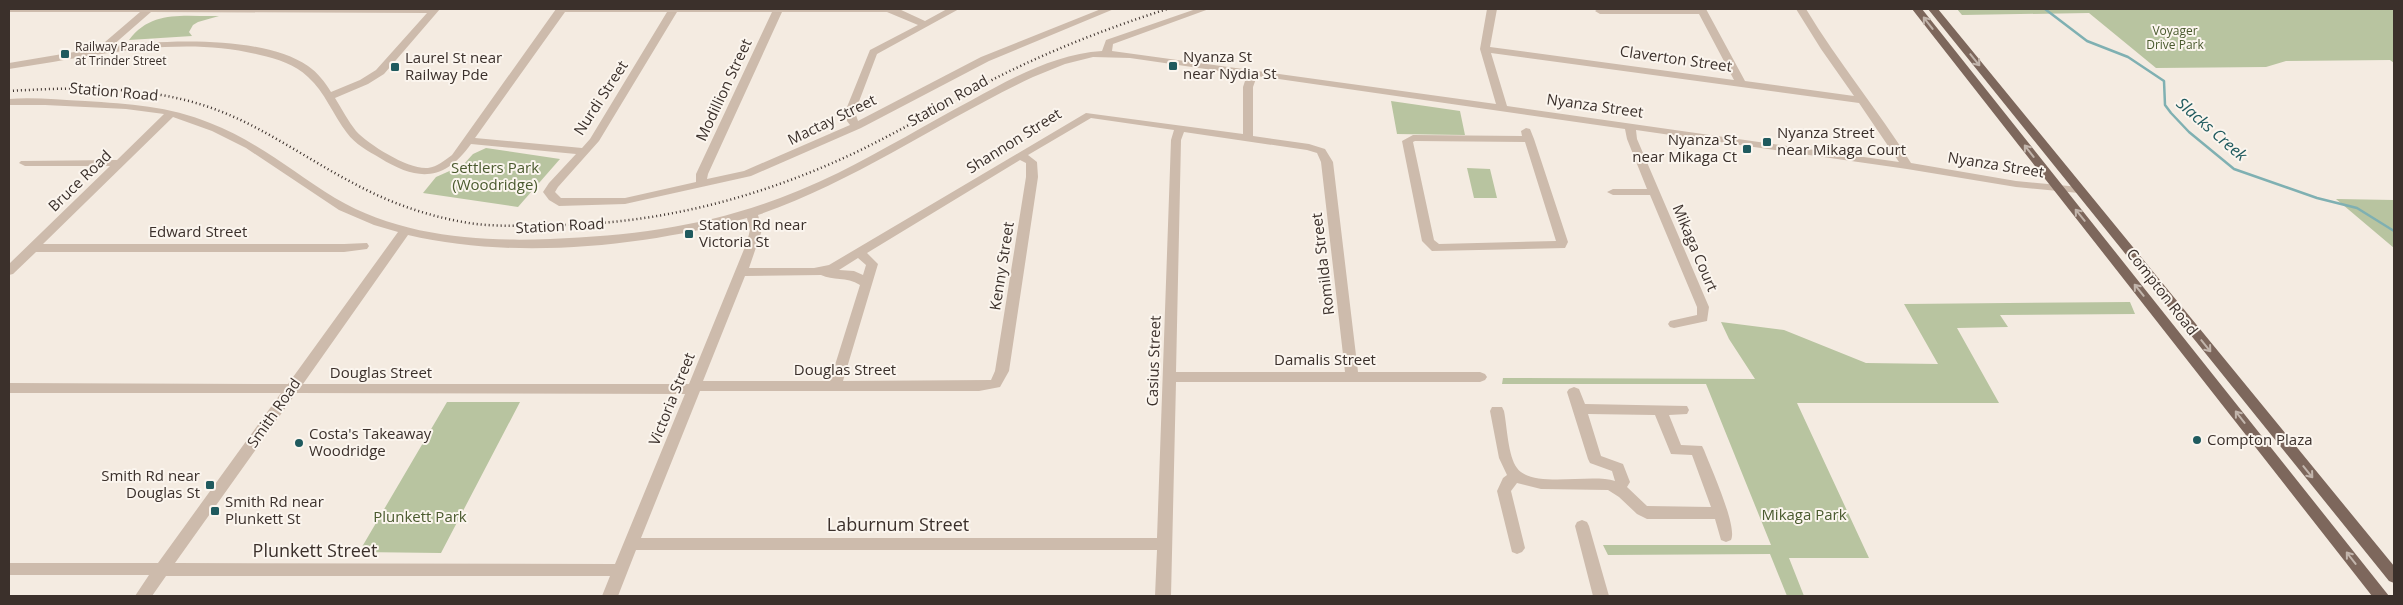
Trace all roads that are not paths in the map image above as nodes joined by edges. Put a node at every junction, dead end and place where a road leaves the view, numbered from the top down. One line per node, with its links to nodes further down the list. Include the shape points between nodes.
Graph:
1 (9, 9): 12 (street)
2 (177, 9): 3 (street); 12 (street)
3 (434, 9): 24 (street, via 380,72)
4 (562, 9): 13 (street); 34 (street)
5 (954, 9): 17 (street)
6 (1109, 9): 29 (street, Mactay Street, via 985,59)
7 (1204, 9): 20 (street, via 1109,42)
8 (1492, 9): 18 (street)
9 (1801, 9): 25 (street, via 1816,37)
10 (1917, 9): 42 (main road, Compton Road, one-way to 10)
11 (1933, 9): 43 (main road, Compton Road, one-way to 43)
12 (148, 10): 19 (street)
13 (673, 10): 14 (street); 35 (street, Nurdi Street, via 603,126)
14 (778, 10): 17 (street, via 887,9); 41 (street, Modillion Street, via 702,174)
15 (1701, 10): 16 (street); 23 (street)
16 (1600, 11)
17 (924, 24): 29 (street, via 879,47 869,57 850,112)
18 (1486, 49): 23 (street, Claverton Street); 27 (street)
19 (100, 52): 21 (street); 24 (street, via 196,43 246,48 272,54 304,68)
20 (1106, 54): 22 (street, Nyanza Street); 47 (street, Station Road, via 1080,56 1042,70 845,174)
21 (9, 66)
22 (1253, 73): 27 (street, Nyanza Street); 33 (street, via 1248,87)
23 (1740, 83): 25 (street, Claverton Street)
24 (330, 96): 34 (street, via 359,139 409,171 423,172 448,164)
25 (1863, 100): 40 (street)
26 (9, 102): 28 (street, Station Road, via 41,101)
27 (1502, 108): 30 (street, Nyanza Street)
28 (172, 113): 39 (street, Bruce Road); 48 (street, Station Road, via 243,142 339,206)
29 (857, 126): 41 (street, Mactay Street, via 763,168)
30 (1630, 127): 40 (street, Nyanza Street); 45 (street, Mikaga Court)
31 (1180, 128): 33 (street, Shannon Street); 37 (street, Shannon Street, via 1090,115); 60 (street, Casius Street, via 1176,140)
32 (1528, 135): 32 (street, via 1561,245 1432,246 1428,241 1407,142 1413,138)
33 (1248, 137): 36 (street, Shannon Street)
34 (468, 141): 35 (street)
35 (584, 151): 46 (street, Nurdi Street, via 553,185 549,192)
36 (1321, 151): 59 (street, Romilda Street, via 1327,162)
37 (1022, 156): 49 (street, Shannon Street); 62 (street, Kenny Street, via 1030,162 1032,177 1002,371)
38 (25, 163): 39 (street)
39 (120, 163): 51 (street, Bruce Road)
40 (1907, 166): 42 (street, Nyanza Street)
41 (701, 184): 46 (street, Mactay Street, via 611,202 559,202)
42 (2059, 189): 43 (street, Nyanza Street); 88 (main road, Compton Road, one-way to 42)
43 (2079, 190): 83 (main road, Compton Road, one-way to 83)
44 (1613, 192): 45 (street, Mikaga Court)
45 (1654, 192): 58 (street, Mikaga Court, via 1703,307 1703,318)
46 (553, 198)
47 (752, 213): 48 (street, Station Road, via 627,237 548,243 474,242); 55 (street, Victoria Street, via 756,230)
48 (405, 231): 66 (street, Smith Road)
49 (884, 238): 52 (street, Shannon Street); 53 (street, via 876,248)
50 (363, 246): 51 (street, Edward Street)
51 (32, 248): 54 (street, Bruce Road)
52 (856, 255): 53 (street, via 870,260); 56 (street, Shannon Street, via 833,268); 57 (street, via 864,268)
53 (871, 265): 57 (street)
54 (9, 271)
55 (741, 272): 56 (street, Shannon Street); 64 (street, Victoria Street)
56 (814, 272): 57 (street, via 850,274)
57 (866, 282): 63 (street)
58 (1674, 324)
59 (1352, 376): 60 (street, Damalis Street); 61 (street, Damalis Street)
60 (1170, 377): 78 (street, Casius Street)
61 (1480, 377)
62 (995, 384): 63 (street, Douglas Street)
63 (835, 386): 64 (street, Douglas Street)
64 (694, 387): 66 (street, Douglas Street); 77 (street, Victoria Street)
65 (9, 388): 66 (street, Douglas Street)
66 (291, 389): 81 (street, Smith Road)
67 (1574, 392): 69 (street)
68 (1497, 410): 72 (street, via 1510,469)
69 (1580, 410): 70 (street); 73 (street, via 1595,460 1618,468 1623,482)
70 (1660, 410): 71 (street); 74 (street, via 1676,450 1697,450)
71 (1682, 410)
72 (1515, 477): 73 (street, via 1523,481 1608,484); 79 (street, via 1504,491)
73 (1619, 489): 74 (street, via 1638,508 1647,512)
74 (1720, 512): 76 (street)
75 (1582, 526): 87 (street)
76 (1726, 536)
77 (632, 544): 78 (street, Laburnum Street); 82 (street, Victoria Street)
78 (1164, 544): 86 (street, Casius Street)
79 (1517, 548)
80 (9, 569): 81 (street, Plunkett Street)
81 (162, 570): 82 (street, Plunkett Street); 84 (street, Smith Road)
82 (620, 570): 85 (street, Victoria Street)
83 (2394, 577)
84 (143, 596)
85 (610, 596)
86 (1163, 596)
87 (1602, 596)
88 (2382, 596)

